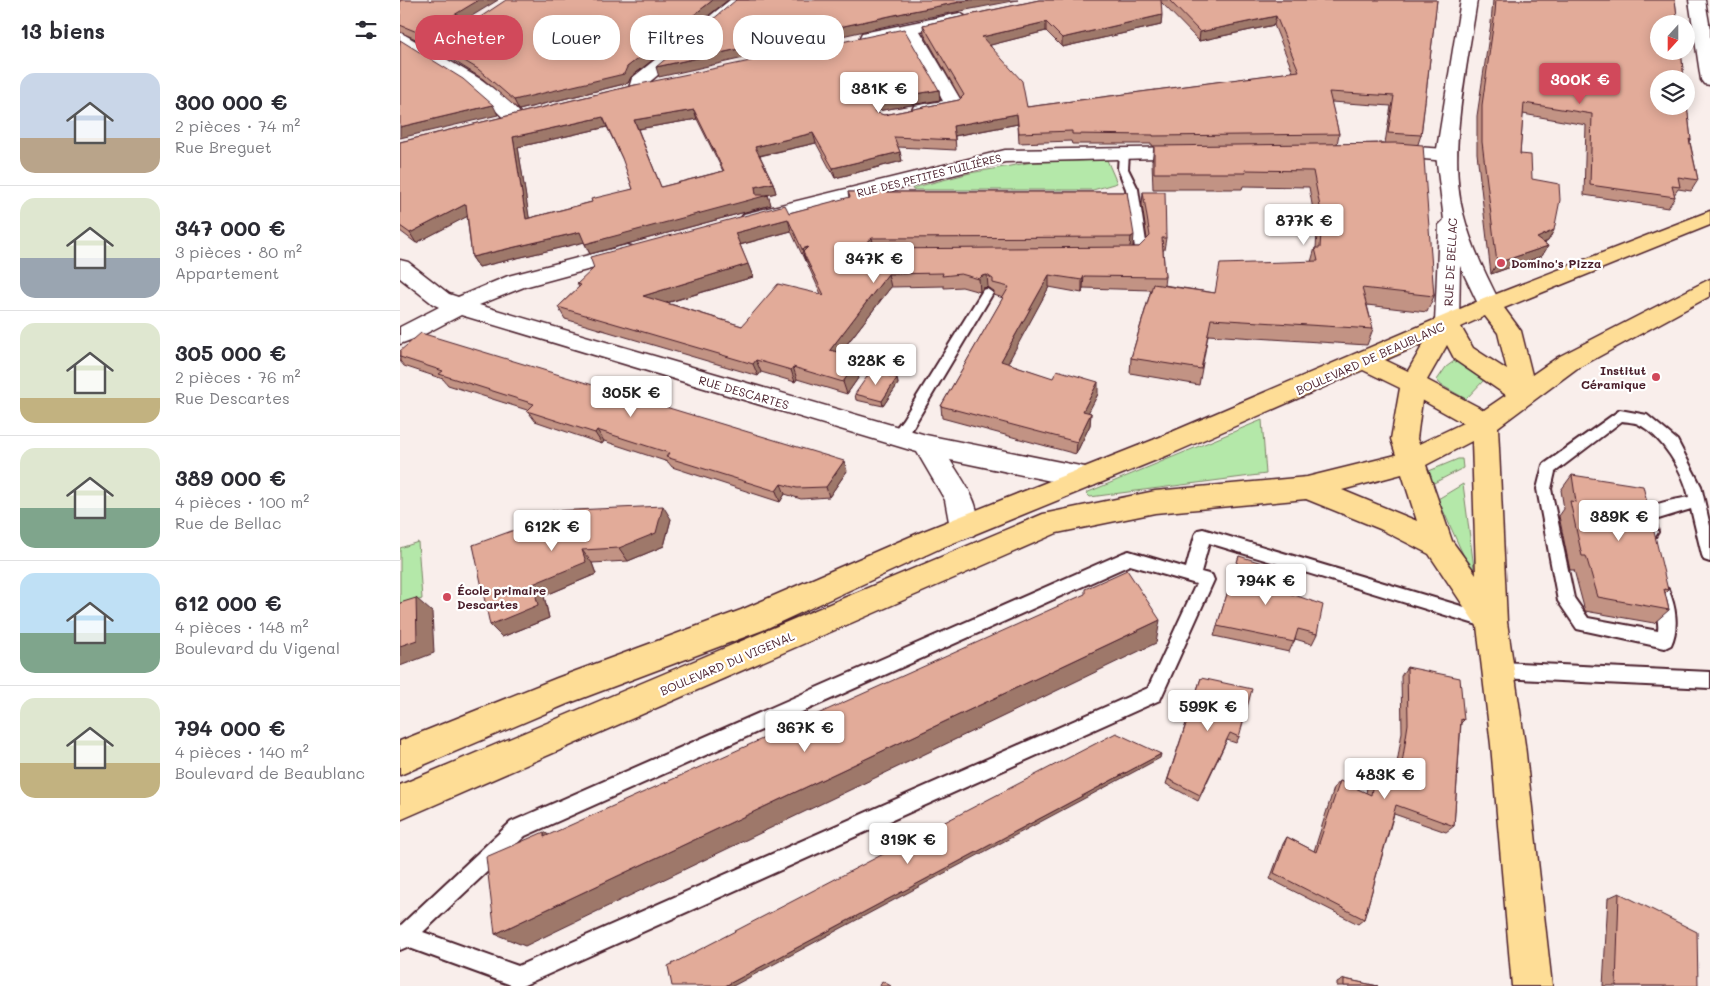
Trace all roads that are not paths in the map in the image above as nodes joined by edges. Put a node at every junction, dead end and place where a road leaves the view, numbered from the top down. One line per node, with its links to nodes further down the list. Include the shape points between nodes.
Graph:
1 (740, 0): 14 (street, via 661,61 638,82)
2 (1469, 0): 23 (street)
3 (1697, 0): 12 (street)
4 (943, 6): 6 (street)
5 (973, 16): 6 (street)
6 (934, 24): 7 (street)
7 (910, 28): 9 (street); 17 (street, via 954,104)
8 (400, 37): 10 (street)
9 (852, 41)
10 (415, 48)
11 (436, 60): 18 (street, via 507,108)
12 (1710, 80)
13 (667, 81): 14 (street)
14 (638, 88): 15 (street)
15 (619, 92)
16 (533, 113): 18 (street)
17 (905, 114)
18 (514, 118): 19 (street)
19 (495, 123)
20 (1362, 151): 23 (street)
21 (1213, 152): 22 (street, RUE DES PETITES TUILIÈRES)
22 (1124, 153): 26 (street, RUE DES PETITES TUILIÈRES, via 1005,156); 28 (lane, via 1124,169 1132,189 1141,249 1134,255)
23 (1446, 155): 24 (street)
24 (1452, 212): 32 (street, RUE DE BELLAC, via 1469,262); 34 (street, RUE DE BELLAC)
25 (1710, 217): 32 (main road, BOULEVARD DE BEAUBLANC)
26 (736, 223)
27 (642, 248): 33 (street, via 501,286)
28 (1114, 255)
29 (400, 267): 33 (street, RUE DESCARTES, via 441,299)
30 (1710, 286): 38 (main road, via 1567,364)
31 (987, 293): 40 (lane)
32 (1489, 305): 34 (main road, BOULEVARD DE BEAUBLANC); 38 (main road, via 1509,330)
33 (458, 306): 35 (street, via 422,328); 40 (street, RUE DESCARTES)
34 (1447, 323): 36 (main road, BOULEVARD DE BEAUBLANC); 37 (main road); 38 (main road, via 1464,354)
35 (400, 336)
36 (1364, 360): 37 (main road); 43 (main road, BOULEVARD DE BEAUBLANC)
37 (1413, 384): 39 (main road); 42 (main road, via 1404,439)
38 (1525, 395): 39 (main road)
39 (1485, 423): 42 (main road, BOULEVARD DU VIGENAL); 52 (main road)
40 (897, 436): 41 (street, RUE DESCARTES)
41 (926, 445): 43 (street, RUE DESCARTES); 46 (street, via 959,498)
42 (1411, 460): 44 (main road, BOULEVARD DU VIGENAL); 48 (main road)
43 (1085, 477): 46 (main road, BOULEVARD DE BEAUBLANC)
44 (1307, 488): 48 (main road, via 1390,521); 56 (main road, BOULEVARD DU VIGENAL, via 1155,502 1053,522)
45 (1697, 501): 47 (lane, via 1647,517); 49 (lane); 51 (lane, via 1694,486 1672,444 1642,418 1620,415 1548,469 1544,489 1566,601 1583,624 1665,640 1668,622)
46 (964, 527): 55 (main road, via 752,620)
47 (1652, 545)
48 (1439, 546): 52 (main road)
49 (1710, 555)
50 (1192, 576): 52 (lane, via 1203,536); 57 (lane, via 1129,558 518,829); 57 (lane, via 1206,580 1154,694 518,977)
51 (1660, 584)
52 (1492, 622): 53 (main road)
53 (1499, 670): 54 (lane); 58 (main road)
54 (1710, 680)
55 (400, 758)
56 (400, 803)
57 (402, 938)
58 (1532, 986)

